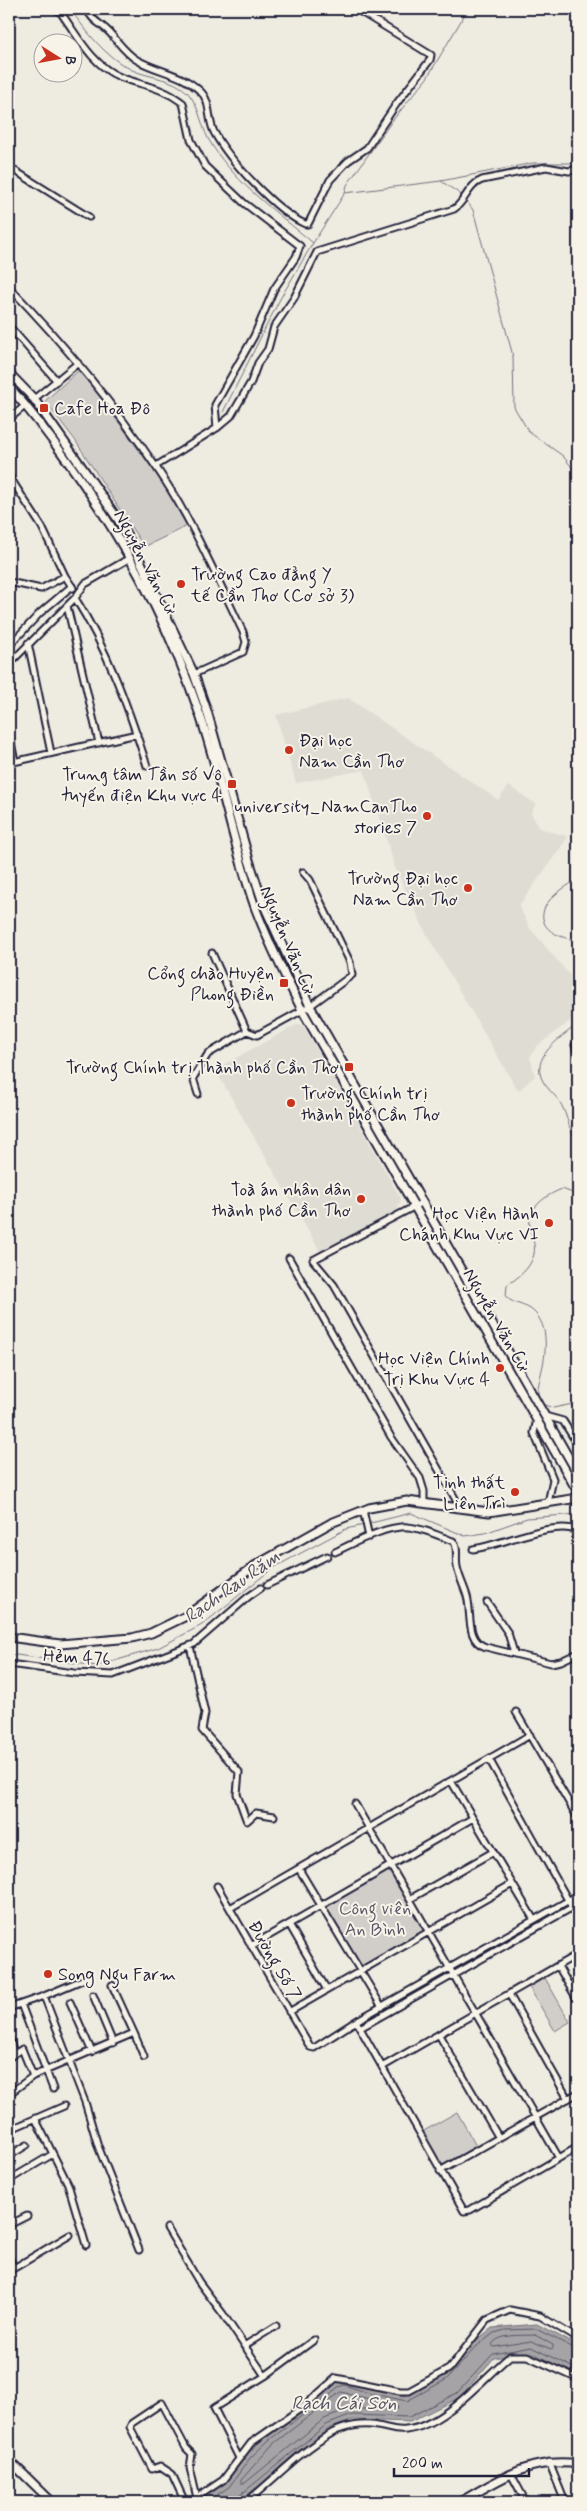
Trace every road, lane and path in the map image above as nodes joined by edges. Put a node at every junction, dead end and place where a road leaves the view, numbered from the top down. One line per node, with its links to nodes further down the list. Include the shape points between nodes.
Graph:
1 (55, 9): 16 (street, via 89,53 106,68 119,77 145,83 183,103 191,140 205,166 244,203 300,246 274,289 254,336 215,405)
2 (87, 9): 3 (street, via 123,50 199,89 207,101 213,130 240,168 274,202 305,224 310,222 330,180 348,161 367,148 396,103 430,60 431,55)
3 (356, 9)
4 (9, 167): 6 (street)
5 (578, 169): 16 (street, via 569,171 546,167 482,180 473,185 454,209 317,252 294,298 274,327 268,348 240,401)
6 (89, 217)
7 (9, 287): 9 (street)
8 (9, 326): 11 (street)
9 (78, 363): 11 (street); 17 (street)
10 (9, 373): 13 (main road, Nguyễn Văn Cừ)
11 (57, 381): 13 (street)
12 (9, 387): 14 (main road, Nguyễn Văn Cừ)
13 (34, 399): 14 (main road); 18 (main road, Nguyễn Văn Cừ)
14 (26, 405): 15 (street); 19 (main road, Nguyễn Văn Cừ)
15 (9, 420)
16 (217, 428): 17 (street)
17 (156, 466): 33 (street, via 196,536 246,642 245,650 239,655)
18 (84, 470): 19 (main road); 21 (main road, Nguyễn Văn Cừ, via 119,521)
19 (77, 475): 21 (main road, Nguyễn Văn Cừ)
20 (9, 476): 22 (street, via 42,527)
21 (133, 556): 25 (street); 28 (main road, Nguyễn Văn Cừ); 29 (main road, Nguyễn Văn Cừ)
22 (65, 576): 23 (street, via 40,589); 24 (street)
23 (9, 582)
24 (72, 586): 25 (street); 31 (street)
25 (77, 591): 26 (street)
26 (75, 598): 27 (street); 37 (street, via 94,628)
27 (67, 606): 30 (street); 38 (street)
28 (176, 633): 29 (main road); 33 (main road, Nguyễn Văn Cừ)
29 (168, 637): 35 (main road, Nguyễn Văn Cừ)
30 (28, 643): 32 (street); 39 (street)
31 (9, 646)
32 (9, 664)
33 (194, 674): 34 (main road, Nguyễn Văn Cừ)
34 (207, 710): 35 (main road); 44 (main road, Nguyễn Văn Cừ)
35 (200, 714): 45 (main road, Nguyễn Văn Cừ)
36 (9, 732): 40 (street)
37 (137, 734): 38 (street); 42 (street)
38 (99, 743): 39 (street)
39 (51, 753): 40 (street)
40 (15, 762): 41 (street)
41 (9, 763)
42 (147, 766)
43 (303, 872): 47 (street, via 310,880 352,970 352,975)
44 (263, 903): 45 (street); 47 (main road, Nguyễn Văn Cừ)
45 (255, 906): 48 (main road, Nguyễn Văn Cừ)
46 (212, 953): 49 (street)
47 (310, 1006): 48 (street); 53 (main road, Nguyễn Văn Cừ)
48 (302, 1010): 49 (street, via 261,1034); 54 (main road, Nguyễn Văn Cừ)
49 (247, 1031): 52 (street, via 204,1058 193,1078)
50 (574, 1045): 51 (street)
51 (578, 1054)
52 (198, 1094)
53 (374, 1118): 54 (main road); 55 (main road, Nguyễn Văn Cừ)
54 (366, 1123): 55 (main road, Nguyễn Văn Cừ)
55 (418, 1205): 56 (main road, Nguyễn Văn Cừ); 68 (street, via 313,1260 334,1285)
56 (445, 1251): 58 (main road, Nguyễn Văn Cừ); 59 (main road, Nguyễn Văn Cừ)
57 (289, 1258): 66 (street, via 391,1437 420,1478)
58 (503, 1344): 59 (main road); 60 (main road, Nguyễn Văn Cừ)
59 (496, 1348): 61 (main road, Nguyễn Văn Cừ)
60 (545, 1416): 62 (street, via 563,1421); 63 (main road, Nguyễn Văn Cừ)
61 (537, 1418): 64 (main road, Nguyễn Văn Cừ); 67 (street, via 534,1433 553,1479)
62 (578, 1445)
63 (577, 1472)
64 (578, 1492)
65 (578, 1498): 67 (main road)
66 (424, 1503): 68 (main road); 69 (main road, via 407,1501)
67 (548, 1503): 68 (main road, via 488,1512)
68 (460, 1507)
69 (364, 1514): 71 (street); 78 (main road, via 331,1523 256,1565 186,1616 151,1633 132,1638 60,1644)
70 (578, 1531): 72 (street, via 559,1528)
71 (369, 1535): 73 (street); 80 (street, via 406,1526 455,1543 457,1568 468,1597 476,1642)
72 (473, 1549)
73 (335, 1552)
74 (327, 1556): 75 (street)
75 (267, 1585)
76 (261, 1588): 79 (street, Hẻm 476)
77 (487, 1602): 80 (street, via 508,1633)
78 (9, 1638)
79 (190, 1646): 82 (street, Hẻm 476, via 113,1675 74,1674); 88 (street, via 205,1713 202,1730 239,1772 237,1794 247,1821 256,1813)
80 (514, 1653): 81 (street, via 554,1663)
81 (578, 1653)
82 (9, 1664)
83 (516, 1712): 84 (street)
84 (530, 1735): 85 (street); 90 (street)
85 (489, 1759): 86 (street); 99 (street)
86 (451, 1781): 89 (street); 91 (street)
87 (354, 1804): 91 (street)
88 (274, 1816)
89 (472, 1818): 92 (street); 93 (street)
90 (578, 1818)
91 (369, 1828): 93 (street); 94 (street)
92 (493, 1852): 95 (street); 98 (street)
93 (390, 1865): 98 (street); 101 (street)
94 (299, 1868): 101 (street); 103 (street)
95 (512, 1884): 105 (street); 107 (street)
96 (217, 1886): 103 (street, Đường Số 7)
97 (578, 1895): 99 (street)
98 (410, 1899): 107 (street)
99 (568, 1900): 102 (street); 105 (street)
100 (578, 1904): 102 (street)
101 (321, 1906): 106 (street); 111 (street)
102 (572, 1907): 104 (street); 112 (street)
103 (230, 1908): 108 (street, Đường Số 7)
104 (578, 1918)
105 (534, 1920): 112 (street)
106 (289, 1924): 108 (street); 115 (street)
107 (428, 1932): 111 (street); 112 (street)
108 (251, 1946): 124 (street, Đường Số 7)
109 (578, 1954): 110 (street)
110 (558, 1966): 116 (street); 119 (street)
111 (360, 1971): 115 (street); 122 (street)
112 (452, 1972): 122 (street); 125 (street); 127 (street)
113 (82, 1980): 118 (street)
114 (112, 1985): 128 (street)
115 (327, 1990): 124 (street)
116 (509, 1994): 125 (street); 143 (street)
117 (93, 1995): 131 (street)
118 (44, 1996): 121 (street); 136 (street)
119 (578, 2001)
120 (70, 2002): 132 (street)
121 (21, 2004): 123 (street); 138 (street)
122 (382, 2007): 126 (street)
123 (9, 2008)
124 (289, 2012): 126 (street, Đường Số 7, via 310,2048)
125 (476, 2014): 129 (street); 145 (street)
126 (356, 2022): 127 (street)
127 (360, 2028): 137 (street)
128 (134, 2033): 131 (street); 134 (street)
129 (439, 2035): 137 (street); 148 (street)
130 (9, 2036): 133 (street)
131 (114, 2043): 132 (street)
132 (92, 2052): 136 (street)
133 (14, 2054): 135 (street); 139 (street, via 22,2049)
134 (144, 2057)
135 (9, 2058)
136 (69, 2061): 138 (street); 161 (street, via 98,2146)
137 (382, 2067): 154 (street)
138 (46, 2070): 139 (street); 140 (street)
139 (33, 2076): 142 (street)
140 (53, 2089)
141 (578, 2093): 143 (street)
142 (9, 2094)
143 (568, 2099): 145 (street)
144 (64, 2106): 146 (street)
145 (535, 2117): 148 (street); 153 (street)
146 (35, 2118): 147 (street); 151 (street)
147 (9, 2130)
148 (499, 2138): 154 (street)
149 (27, 2145): 152 (street)
150 (578, 2148): 153 (street)
151 (53, 2154): 155 (street); 160 (street, via 68,2184)
152 (9, 2156)
153 (559, 2158): 154 (street, via 464,2211)
154 (440, 2172)
155 (9, 2180)
156 (26, 2216): 157 (street)
157 (9, 2225)
158 (167, 2228): 168 (street, via 199,2282)
159 (70, 2235): 163 (street)
160 (86, 2245)
161 (140, 2250)
162 (9, 2257): 163 (street)
163 (14, 2268): 164 (street)
164 (9, 2272)
165 (276, 2326): 168 (street)
166 (314, 2340): 169 (street)
167 (578, 2340): 171 (street, via 540,2316 510,2310 487,2320 449,2368 409,2390 336,2378 303,2407 250,2443)
168 (244, 2346): 169 (street)
169 (265, 2376): 171 (street, via 214,2408)
170 (578, 2379): 180 (street, via 527,2356 510,2356 476,2389 424,2426 393,2431 355,2425 333,2432)
171 (239, 2458): 176 (street, via 223,2480)
172 (9, 2460): 177 (main road)
173 (549, 2462): 174 (main road); 175 (main road, via 528,2466); 183 (street)
174 (578, 2464)
175 (511, 2474): 181 (main road); 182 (street)
176 (197, 2498): 178 (street, via 190,2468 192,2454 162,2403 130,2427 152,2469 160,2466 171,2472); 179 (street)
177 (52, 2502)
178 (185, 2502)
179 (190, 2502)
180 (246, 2502)
181 (461, 2502)
182 (526, 2502)
183 (565, 2502)

